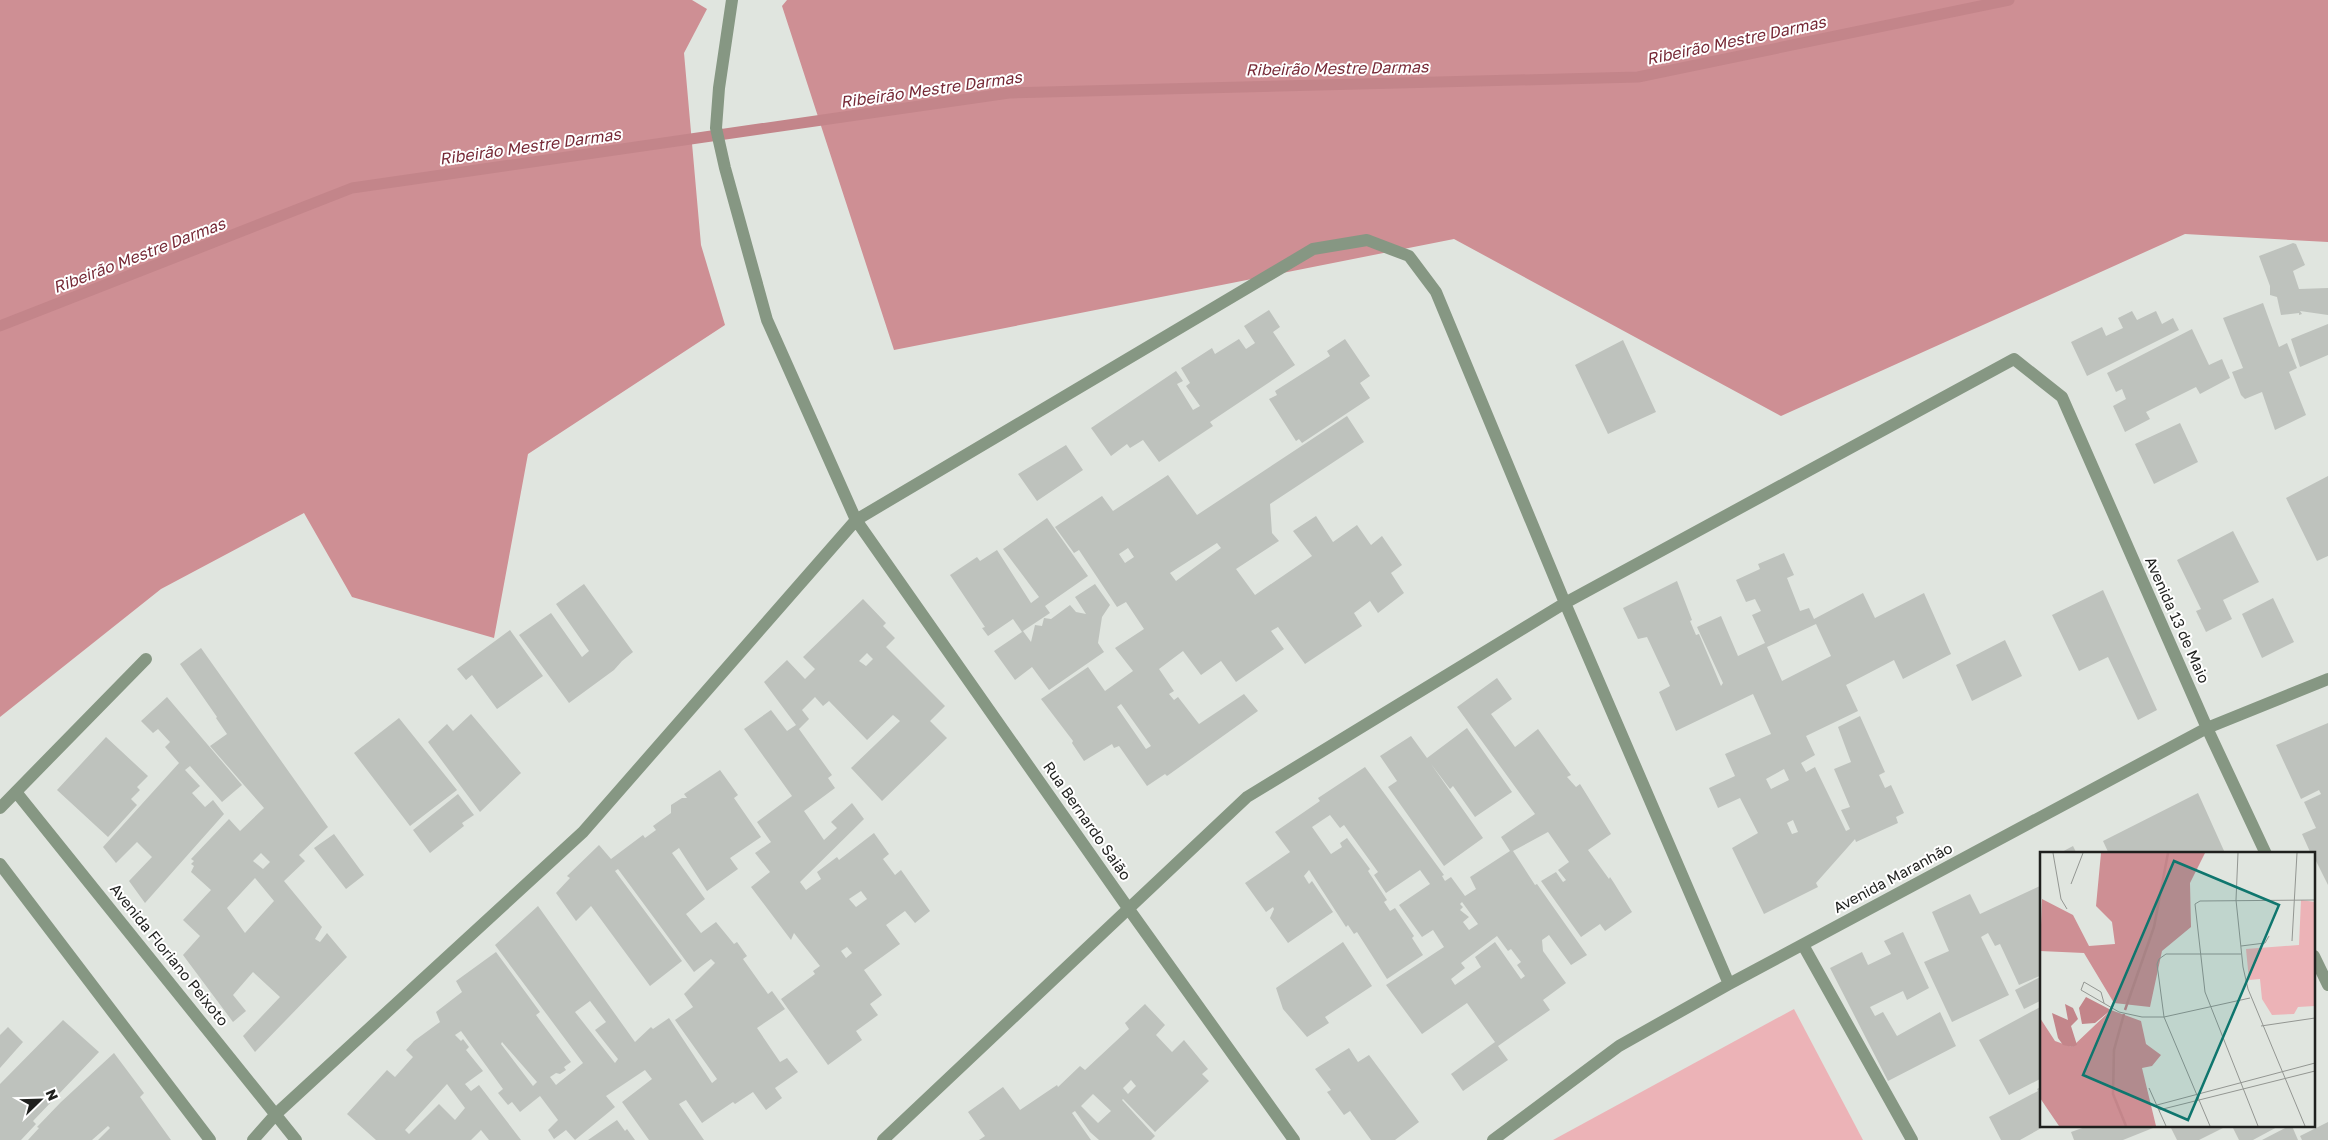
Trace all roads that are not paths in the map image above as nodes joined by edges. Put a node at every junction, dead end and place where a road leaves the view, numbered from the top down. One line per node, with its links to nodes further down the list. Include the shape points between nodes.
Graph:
1 (732, 0): 2 (street, Rua Bernardo Saião, via 718,88 716,128 725,168 767,320)
2 (856, 520): 3 (street, via 1313,249 1367,240 1408,256 1436,292); 11 (street, Rua Bernardo Saião); 16 (street, via 583,832)
3 (1565, 603): 6 (street, Avenida 13 de Maio, via 2014,359 2062,397); 11 (street, via 1247,797); 14 (street)
4 (146, 658): 7 (street)
5 (2328, 679): 6 (street, Avenida Maranhão)
6 (2207, 728): 9 (street, Avenida 13 de Maio); 12 (street, Avenida Maranhão)
7 (16, 792): 8 (street); 16 (street, Avenida Floriano Peixoto)
8 (0, 808)
9 (2265, 852)
10 (0, 864): 17 (street)
11 (1128, 908): 20 (street); 21 (street, Rua Bernardo Saião)
12 (1803, 945): 14 (street, Avenida Maranhão); 23 (street)
13 (2316, 960): 15 (street)
14 (1729, 984): 22 (street, Avenida Maranhão, via 1619,1046)
15 (2328, 985)
16 (276, 1114): 18 (street); 19 (street, Avenida Floriano Peixoto)
17 (210, 1140)
18 (253, 1140)
19 (296, 1140)
20 (883, 1140)
21 (1294, 1140)
22 (1493, 1140)
23 (1912, 1140)

